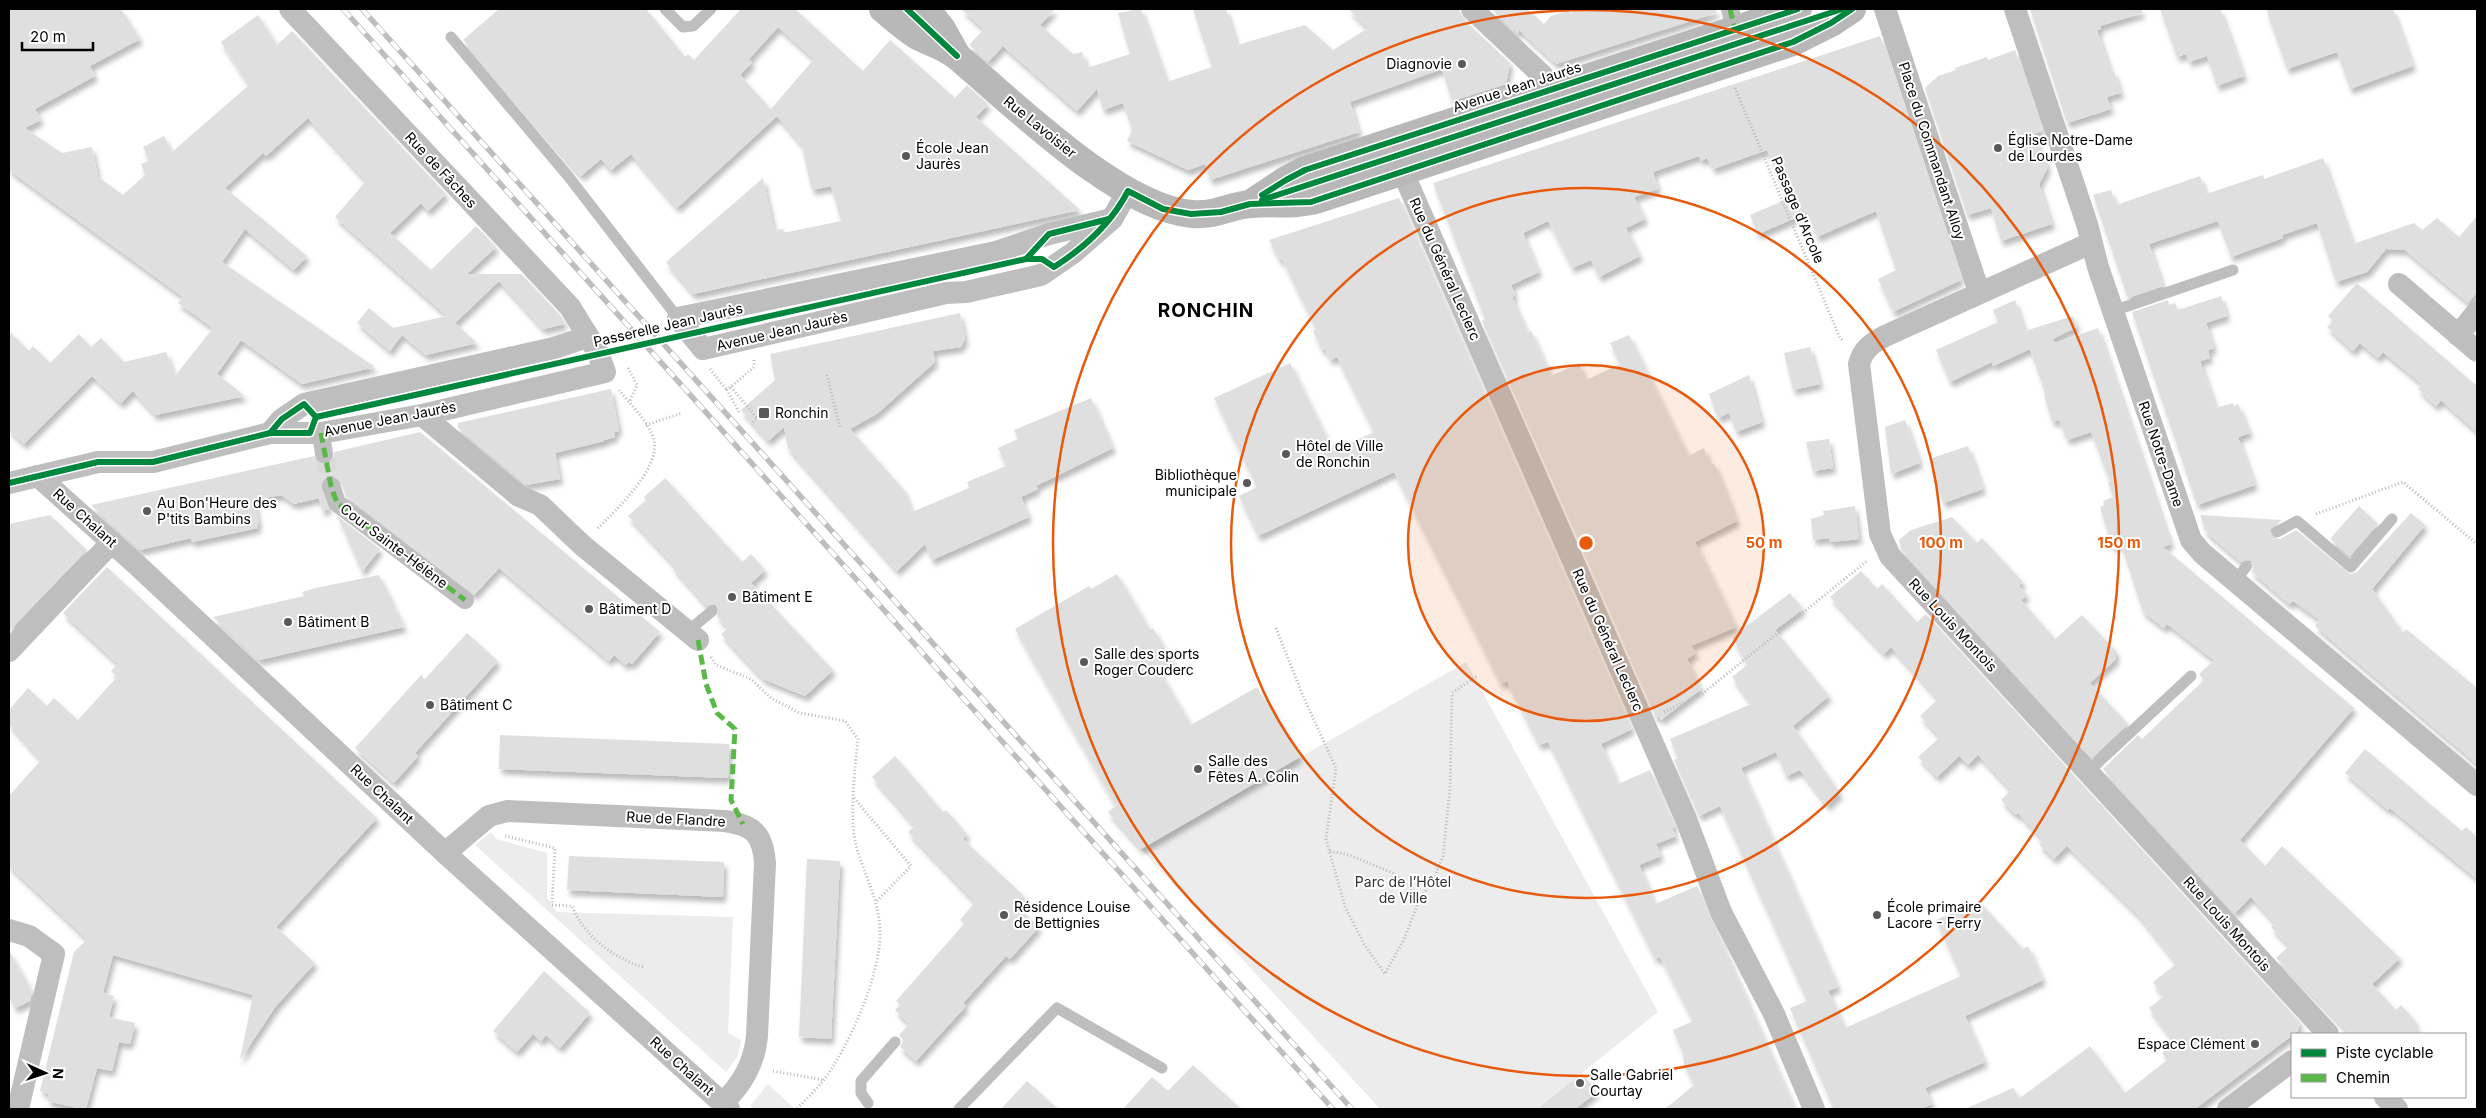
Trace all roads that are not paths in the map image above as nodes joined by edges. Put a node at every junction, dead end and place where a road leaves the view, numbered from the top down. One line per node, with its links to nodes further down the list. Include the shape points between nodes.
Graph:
1 (290, 9): 27 (street, Rue de Fâches, via 570,308)
2 (665, 9): 3 (lane, via 683,27 693,26)
3 (711, 9)
4 (884, 9): 15 (main road, Rue Lavoisier, via 915,34)
5 (907, 9): 15 (lane)
6 (926, 9): 15 (main road, Rue Lavoisier)
7 (1472, 9): 16 (street, via 1538,69)
8 (1798, 9): 13 (main road, Avenue Jean Jaurès)
9 (1842, 9): 16 (lane)
10 (1852, 9): 16 (main road, Avenue Jean Jaurès, via 1811,35 1725,65)
11 (1885, 9): 23 (street, Place du Commandant Alloy)
12 (2015, 9): 20 (street, Rue Notre-Dame)
13 (1733, 19): 16 (main road, Avenue Jean Jaurès)
14 (451, 36): 26 (lane, via 568,176)
15 (957, 56): 18 (main road, Rue Lavoisier, via 1060,143)
16 (1554, 104): 17 (main road, Avenue Jean Jaurès)
17 (1399, 155): 18 (main road, Avenue Jean Jaurès, via 1298,173 1250,204 1221,212 1191,214 1164,209); 56 (street, Rue du Général Leclerc, via 1686,819 1720,912 1774,1014)
18 (1128, 191): 19 (street, Avenue Jean Jaurès)
19 (1112, 218): 26 (street, via 1048,234 996,252); 26 (street, Avenue Jean Jaurès, via 1073,254 1041,275 966,292 946,293 703,349)
20 (2091, 243): 23 (street); 24 (street, Rue Notre-Dame)
21 (2233, 270): 24 (lane)
22 (2399, 284): 28 (street)
23 (1979, 292): 43 (street, Rue Louis Montois, via 1885,336 1871,344 1862,356 1859,364 1880,534 1890,556)
24 (2113, 311): 44 (street, Rue Notre-Dame, via 2188,534 2202,553 2241,573)
25 (2477, 312): 28 (street)
26 (678, 318)
27 (588, 334): 30 (street, Avenue Jean Jaurès, via 600,356 616,368); 31 (street, via 554,348 304,404 282,419)
28 (2458, 335): 29 (street)
29 (2477, 351)
30 (422, 414): 31 (street, Avenue Jean Jaurès, via 318,440); 40 (street, via 519,496 540,505 582,545)
31 (270, 434): 32 (street, Avenue Jean Jaurès, via 153,462 98,462)
32 (38, 476): 33 (street, Avenue Jean Jaurès); 37 (street, Rue Chalant)
33 (9, 483)
34 (331, 486): 38 (street, Cour Sainte-Hélène, via 337,503)
35 (2392, 518): 36 (lane, via 2351,567 2298,521)
36 (2277, 532)
37 (112, 542): 41 (street); 45 (street, Rue Chalant)
38 (465, 600)
39 (712, 611): 40 (lane)
40 (693, 635)
41 (9, 651)
42 (2191, 676): 43 (lane)
43 (2088, 772): 47 (street, Rue Louis Montois)
44 (2477, 786)
45 (445, 853): 53 (street, Rue Chalant); 53 (street, Rue de Flandre, via 489,816 507,811 725,821 750,827 761,843 765,863 757,1036 750,1068)
46 (9, 930): 54 (street, via 29,936 54,954)
47 (2327, 1033)
48 (895, 1042): 52 (lane, via 861,1081)
49 (2291, 1062): 57 (street)
50 (1162, 1068): 55 (lane, via 1058,1008)
51 (2386, 1098): 58 (street)
52 (867, 1103)
53 (726, 1106)
54 (18, 1109)
55 (959, 1109)
56 (1814, 1109)
57 (2228, 1109)
58 (2397, 1109)

